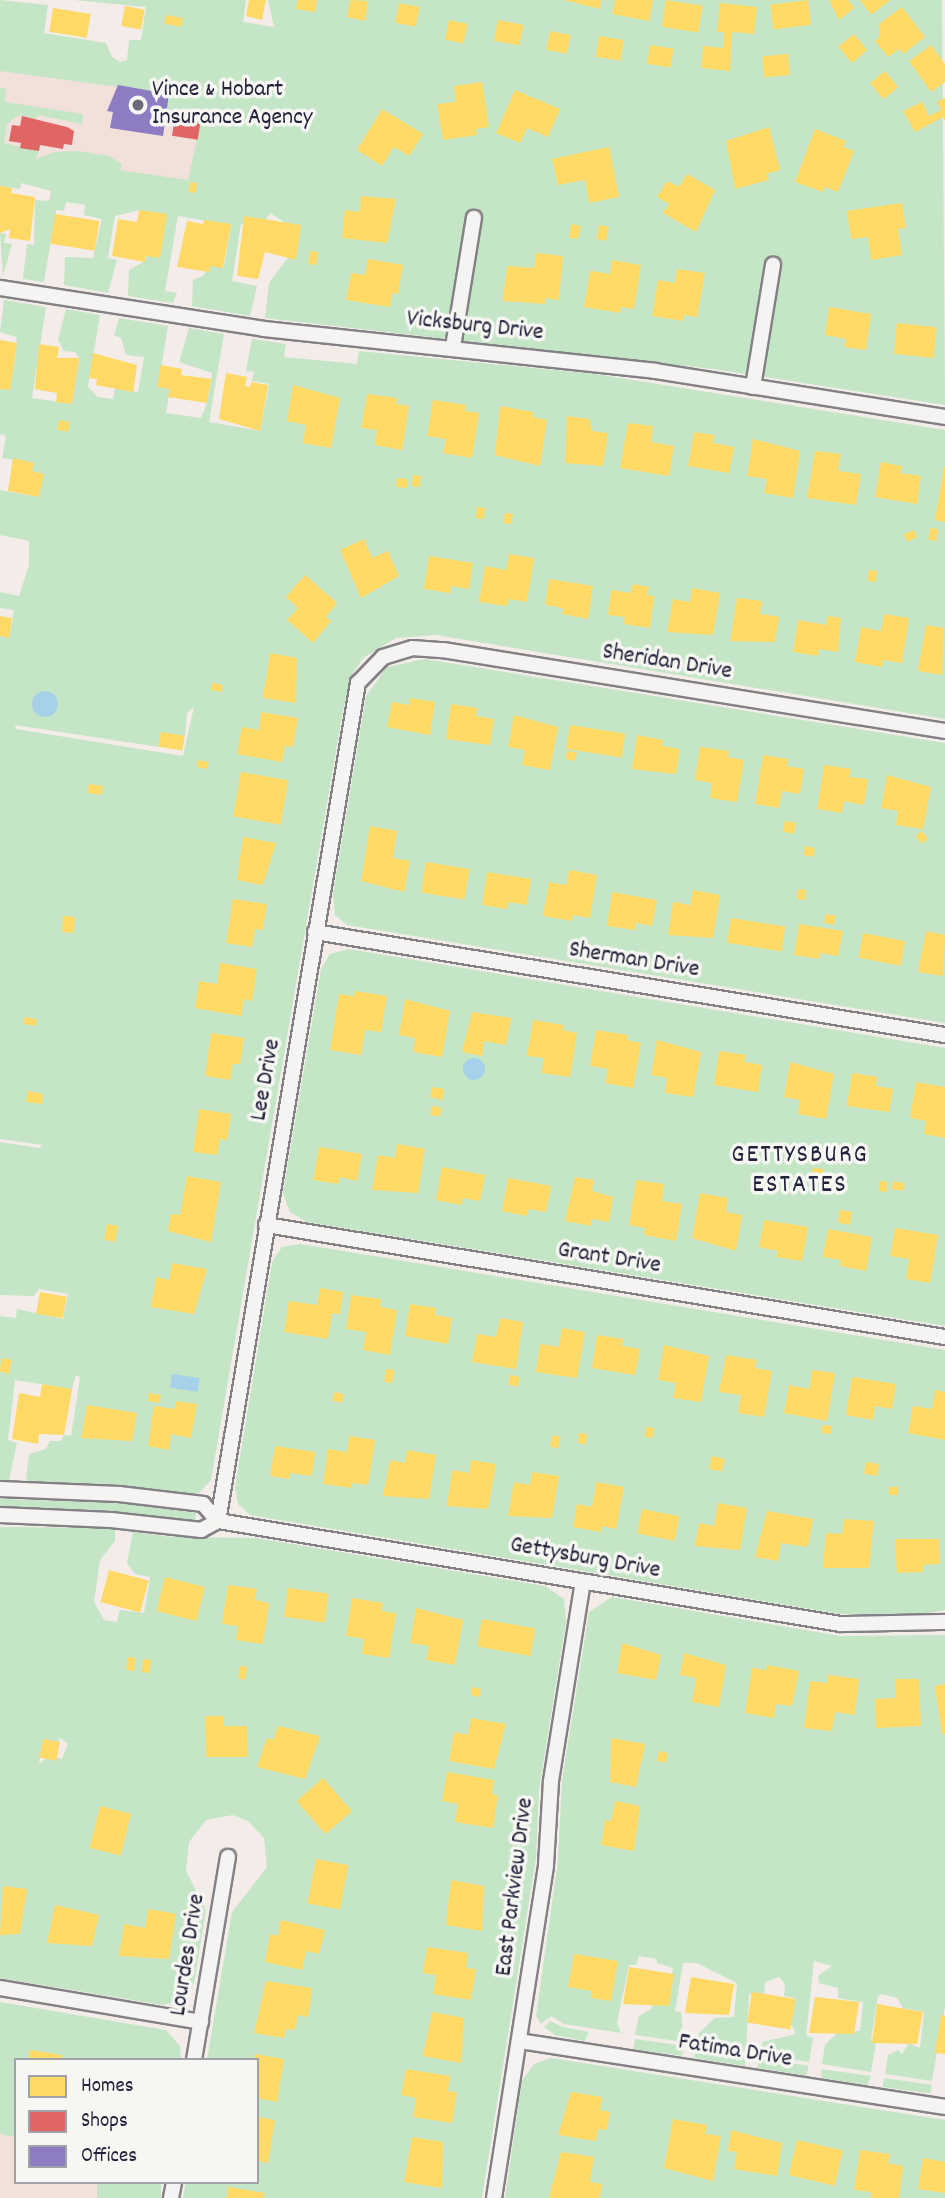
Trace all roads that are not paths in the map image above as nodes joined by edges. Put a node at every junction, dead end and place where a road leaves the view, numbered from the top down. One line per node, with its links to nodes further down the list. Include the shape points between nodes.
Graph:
1 (474, 218): 4 (street)
2 (773, 265): 5 (street)
3 (0, 288): 4 (street, Vicksburg Drive, via 264,329)
4 (453, 347): 5 (street, Vicksburg Drive)
5 (753, 387): 6 (street, Vicksburg Drive)
6 (945, 418)
7 (383, 657): 8 (street, Sheridan Drive, via 412,648 443,650); 9 (street, Lee Drive, via 358,683)
8 (945, 731)
9 (316, 932): 10 (street, Sherman Drive); 11 (street, Lee Drive)
10 (945, 1034)
11 (266, 1226): 12 (street, Grant Drive); 15 (street, Lee Drive)
12 (945, 1337)
13 (0, 1489): 15 (street, Gettysburg Drive, via 118,1494 203,1504)
14 (0, 1515): 15 (street, Gettysburg Drive, via 201,1530)
15 (218, 1521): 16 (street, Gettysburg Drive)
16 (583, 1582): 17 (street, Gettysburg Drive, via 841,1624); 21 (street, East Parkview Drive, via 551,1781 546,1865)
17 (945, 1622)
18 (228, 1857): 20 (street, Lourdes Drive)
19 (0, 1989): 20 (street)
20 (201, 2022): 22 (street, Lourdes Drive)
21 (519, 2041): 23 (street, Fatima Drive); 24 (street, East Parkview Drive)
22 (194, 2058)
23 (945, 2107)
24 (494, 2198)

